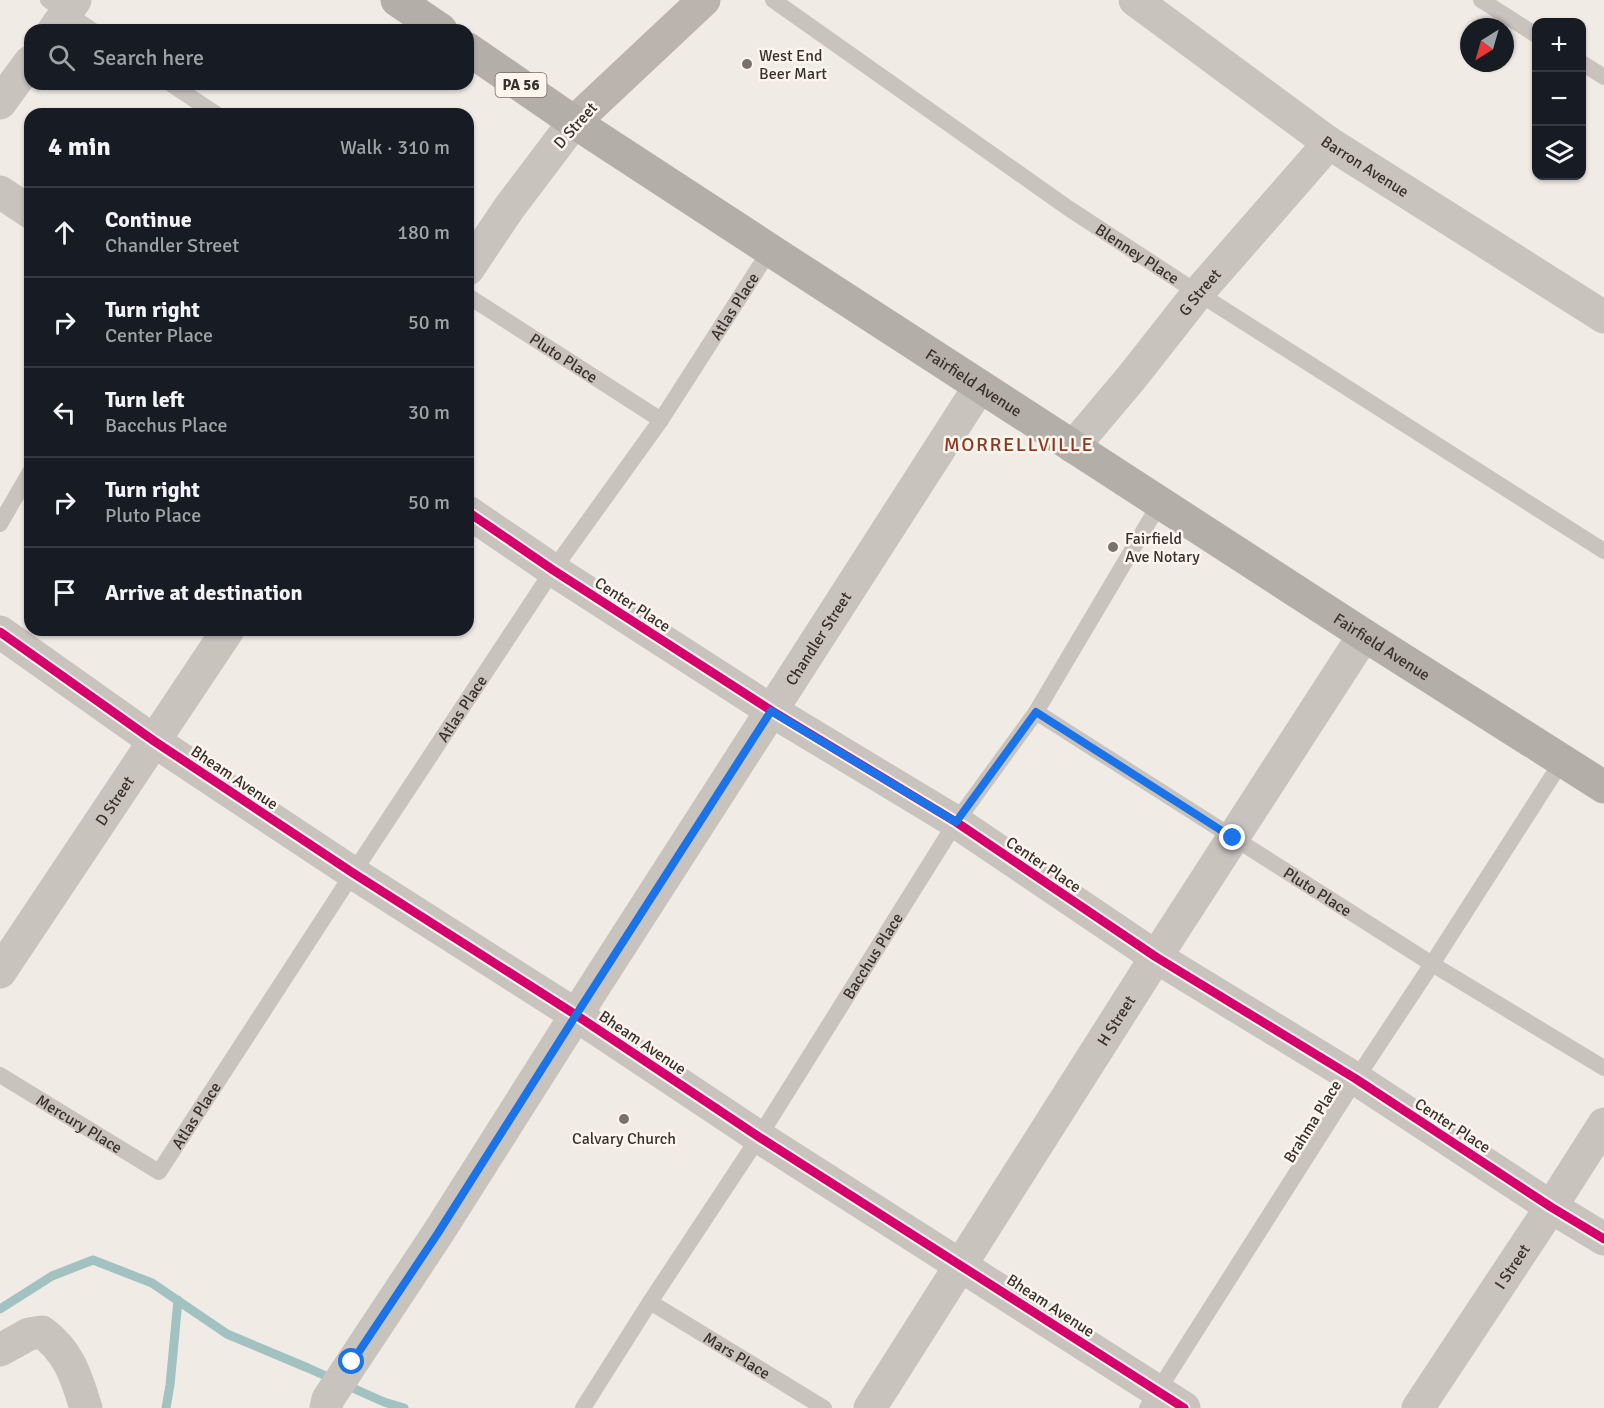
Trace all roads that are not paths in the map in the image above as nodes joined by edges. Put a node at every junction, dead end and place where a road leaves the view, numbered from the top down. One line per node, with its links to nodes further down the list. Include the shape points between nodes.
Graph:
1 (397, 0): 6 (highway)
2 (704, 0): 15 (main road, D Street)
3 (773, 0): 21 (lane, Blenney Place, via 1068,208)
4 (1135, 0): 16 (street, Barron Avenue)
5 (1481, 0): 7 (lane)
6 (432, 24)
7 (1532, 32)
8 (474, 53): 15 (highway, Fairfield Avenue / PA 56)
9 (1586, 66): 11 (lane)
10 (24, 70): 13 (street)
11 (1604, 77)
12 (180, 90): 14 (lane)
13 (0, 103)
14 (207, 108)
15 (574, 122): 19 (highway, Fairfield Avenue / PA 56); 20 (street, D Street)
16 (1329, 143): 21 (street, G Street); 23 (street, Barron Avenue)
17 (0, 192): 18 (street)
18 (24, 208)
19 (770, 250): 24 (highway, Fairfield Avenue / PA 56); 25 (lane, Atlas Place)
20 (474, 260)
21 (1198, 293): 26 (street, G Street); 31 (lane, Blenney Place)
22 (474, 300): 25 (lane, Pluto Place)
23 (1604, 317)
24 (980, 386): 26 (highway, Fairfield Avenue / PA 56); 36 (street, Chandler Street)
25 (661, 420): 32 (lane, Atlas Place)
26 (1073, 447): 28 (highway, Fairfield Avenue / PA 56)
27 (24, 482): 30 (lane)
28 (1160, 503): 34 (highway, Fairfield Avenue / PA 56); 37 (lane, Bacchus Place)
29 (474, 516): 32 (street, Center Place)
30 (0, 524)
31 (1604, 551)
32 (553, 570): 36 (street, Center Place); 43 (lane, Atlas Place)
33 (0, 632): 38 (street, Bheam Avenue)
34 (1364, 635): 39 (highway, Fairfield Avenue / PA 56); 42 (street, H Street)
35 (224, 636): 38 (street, D Street)
36 (771, 711): 41 (street, Center Place); 47 (street, Chandler Street)
37 (1036, 712): 41 (lane, Bacchus Place); 42 (lane, Pluto Place)
38 (154, 741): 43 (street, Bheam Avenue); 46 (street, D Street)
39 (1562, 761): 40 (highway, Fairfield Avenue / PA 56); 45 (lane, Brahma Place)
40 (1604, 788)
41 (956, 822): 44 (street, Center Place); 52 (lane, Bacchus Place)
42 (1233, 838): 44 (street, H Street); 45 (lane, Pluto Place)
43 (353, 873): 47 (street, Bheam Avenue); 53 (lane, Atlas Place)
44 (1156, 957): 50 (street, Center Place); 56 (street, H Street)
45 (1432, 964): 48 (lane, Pluto Place); 50 (lane, Brahma Place)
46 (0, 972)
47 (576, 1015): 52 (street, Bheam Avenue); 59 (street, Chandler Street)
48 (1604, 1068)
49 (0, 1074): 53 (lane, Mercury Place)
50 (1356, 1079): 54 (street, Center Place); 60 (lane, Brahma Place)
51 (1604, 1124): 54 (street, I Street)
52 (759, 1137): 56 (street, Bheam Avenue); 57 (lane, Bacchus Place)
53 (159, 1172)
54 (1551, 1207): 55 (street, Center Place); 65 (street, I Street)
55 (1604, 1239)
56 (961, 1265): 60 (street, Bheam Avenue); 64 (street, H Street)
57 (651, 1302): 62 (lane, Bacchus Place); 63 (lane, Mars Place)
58 (0, 1350): 61 (street, via 42,1332 55,1341 73,1369)
59 (327, 1403)
60 (1163, 1403)
61 (86, 1408)
62 (583, 1408)
63 (824, 1408)
64 (870, 1408)
65 (1418, 1408)

